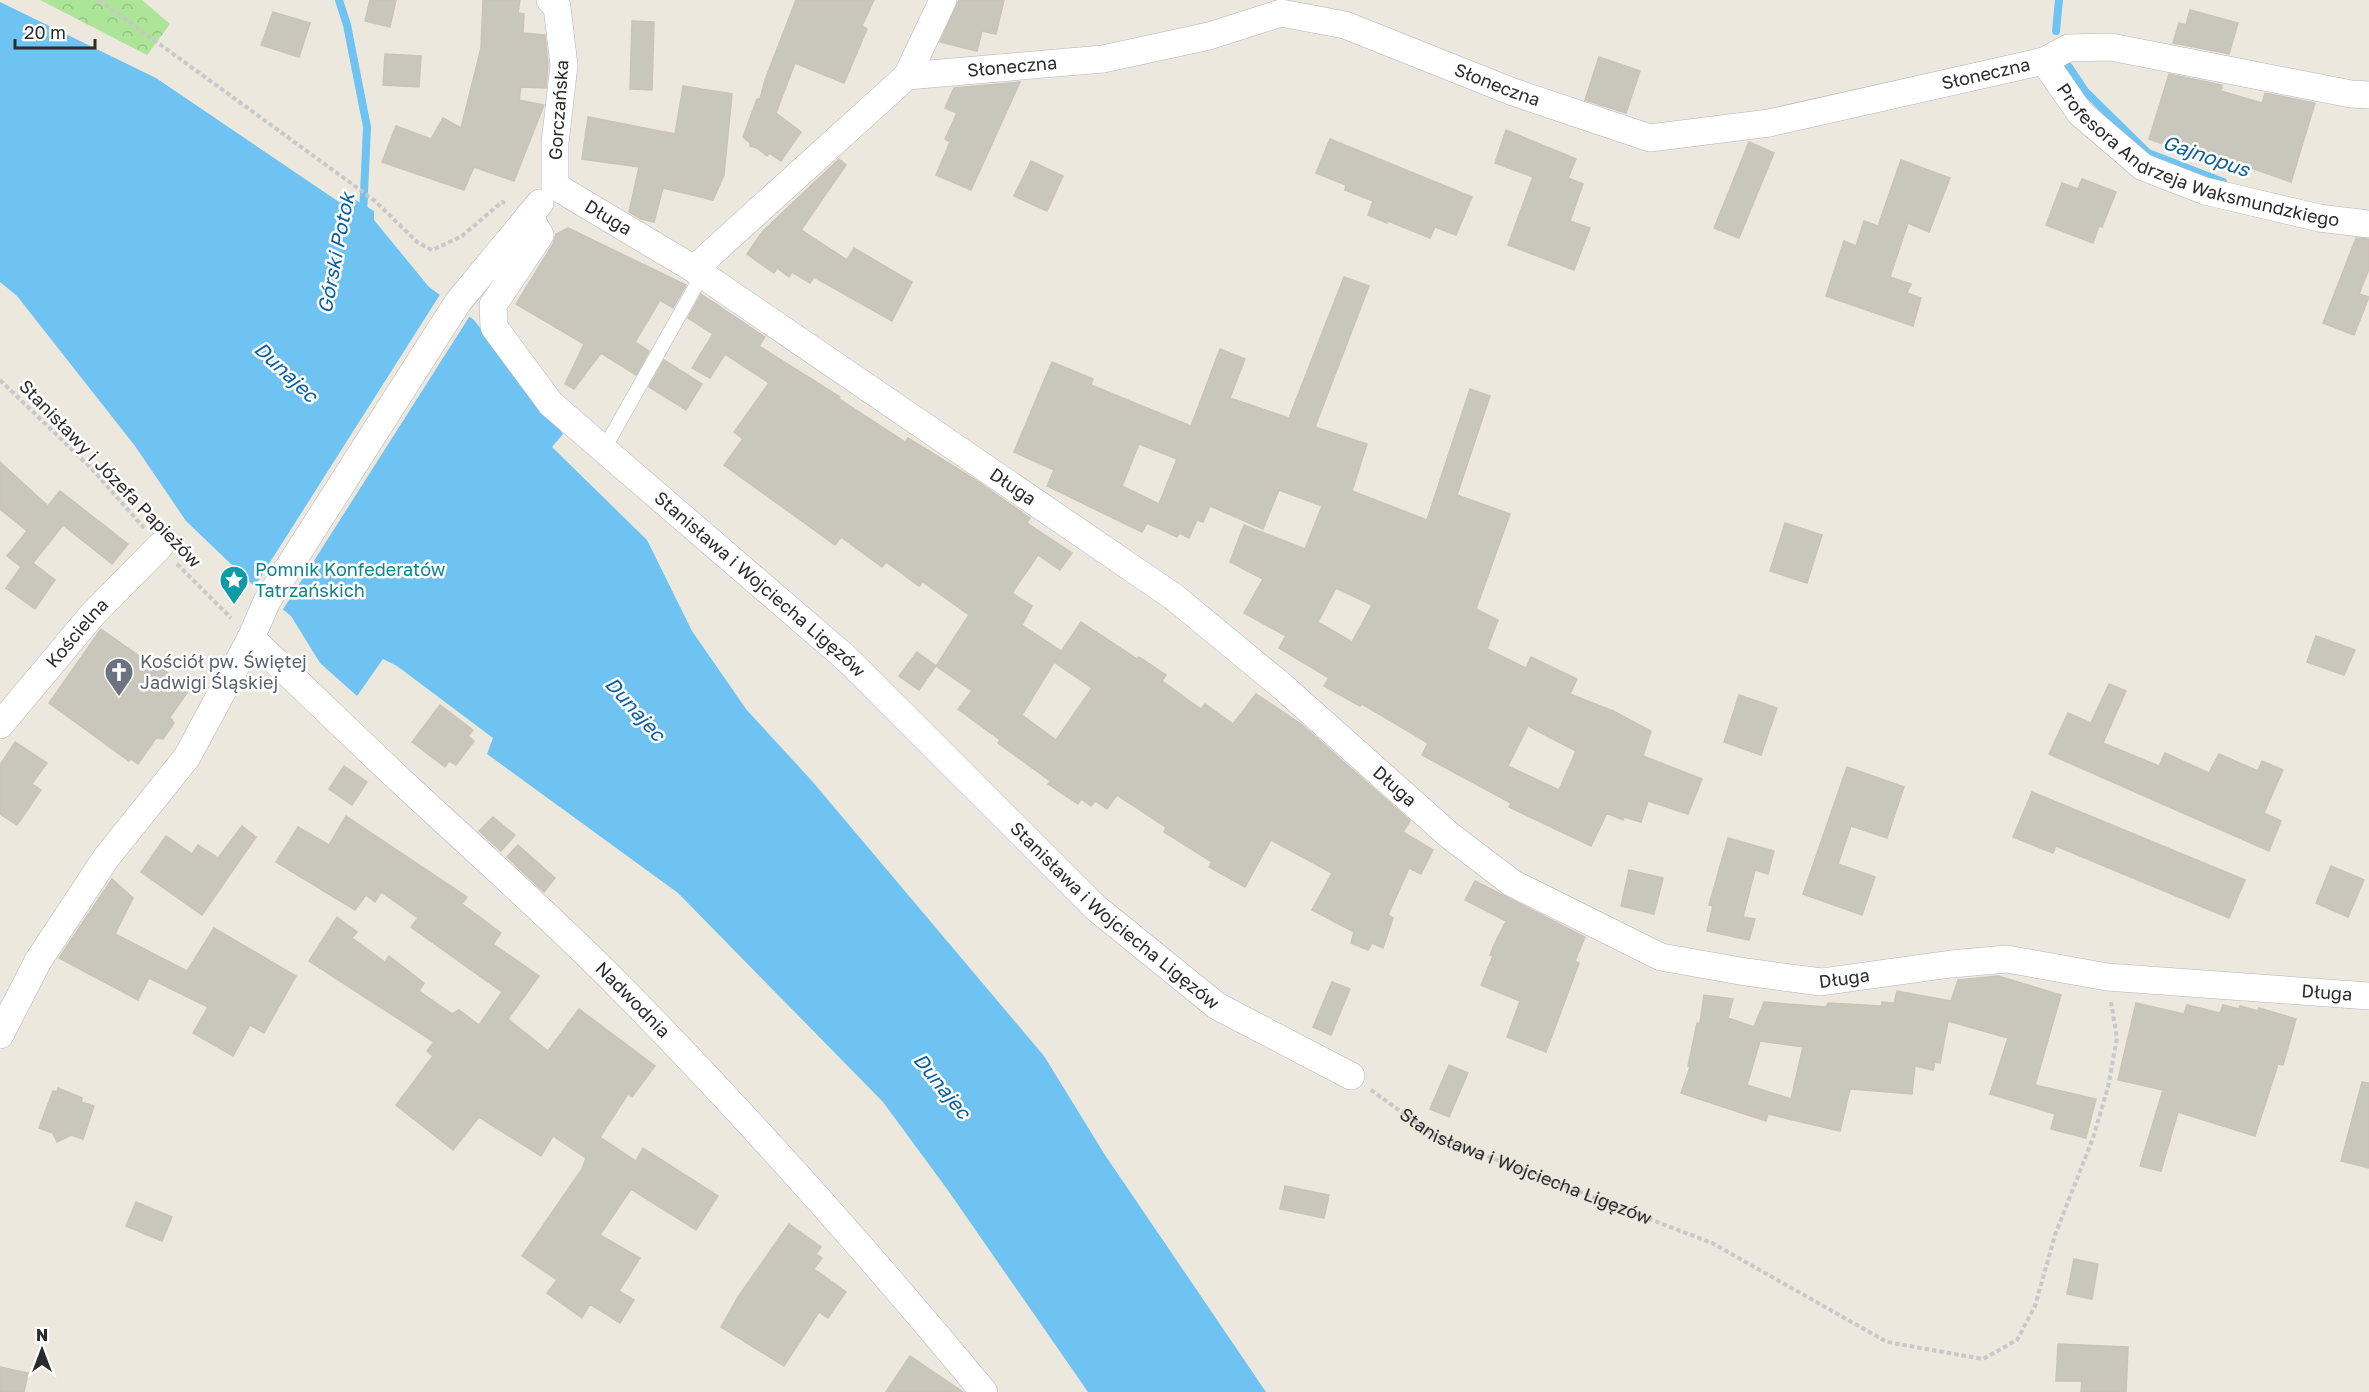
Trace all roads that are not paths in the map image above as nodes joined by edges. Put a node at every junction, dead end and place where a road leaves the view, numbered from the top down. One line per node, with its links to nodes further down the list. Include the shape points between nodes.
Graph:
1 (550, 0): 6 (street, Gorczańska, via 557,7 564,65 555,143)
2 (943, 0): 4 (street)
3 (2044, 61): 4 (street, Słoneczna, via 1769,123 1650,138 1514,92 1345,25 1281,13 1209,36 1104,59); 5 (street, Słoneczna, via 2068,48 2111,47); 8 (street, Profesora Andrzeja Waksmundzkiego, via 2080,113 2143,167 2205,191 2319,218)
4 (907, 76): 9 (street)
5 (2369, 95)
6 (555, 186): 7 (street); 9 (street, Długa)
7 (529, 216): 10 (street, Stanisława i Wojciecha Ligęzów, via 540,235 494,305 494,327 551,404); 12 (street, via 458,302 267,601)
8 (2369, 224)
9 (698, 272): 10 (lane); 14 (street, Długa, via 1174,597 1283,687 1449,835 1512,883 1661,957 1821,982 2007,959 2107,977)
10 (604, 449): 16 (street, Stanisława i Wojciecha Ligęzów, via 847,659 1096,908 1217,1006)
11 (160, 546): 13 (street, Kościelna, via 92,615)
12 (251, 638): 15 (street, via 187,758 87,886 38,961); 17 (street, Nadwodnia, via 626,993 921,1316)
13 (0, 725)
14 (2369, 996)
15 (0, 1035)
16 (1351, 1076)
17 (984, 1392)

